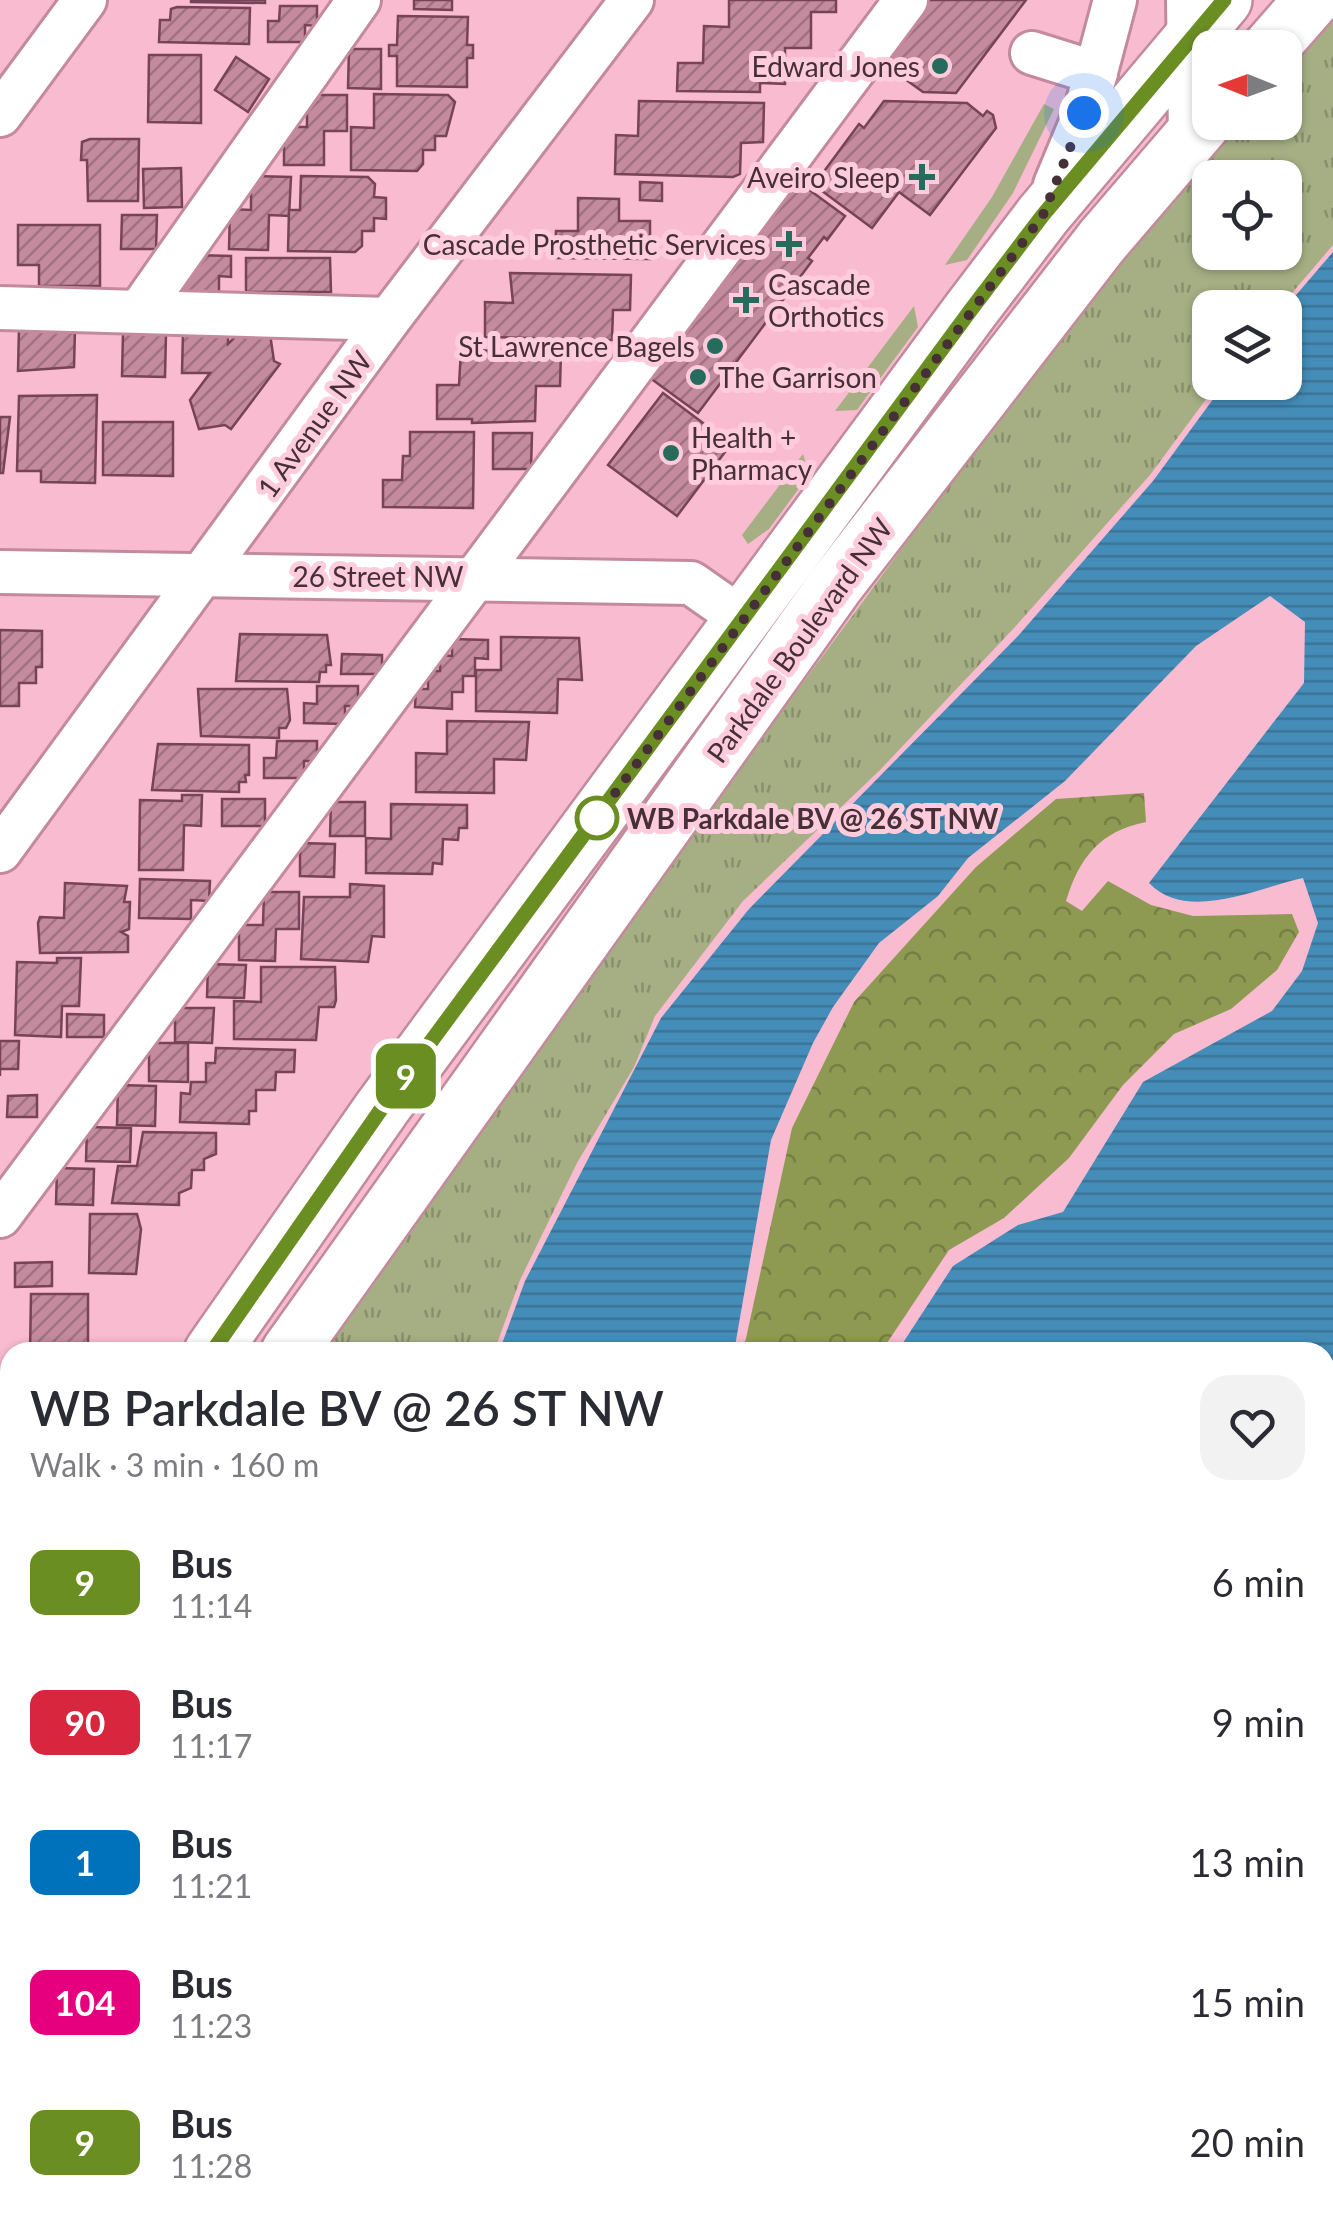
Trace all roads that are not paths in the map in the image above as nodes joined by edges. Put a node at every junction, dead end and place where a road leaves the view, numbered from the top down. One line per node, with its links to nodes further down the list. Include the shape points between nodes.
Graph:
1 (84, 0): 13 (street)
2 (359, 0): 17 (street)
3 (632, 0): 18 (street, 1 Avenue NW)
4 (906, 0): 21 (street)
5 (1115, 0): 12 (street)
6 (1224, 0): 8 (main road, Parkdale Boulevard NW)
7 (1312, 0): 9 (main road)
8 (1188, 20): 11 (street); 15 (main road, Parkdale Boulevard NW)
9 (1286, 30)
10 (1032, 53): 12 (street)
11 (1192, 55)
12 (1096, 72): 15 (street)
13 (0, 115)
14 (1192, 135): 26 (main road, Parkdale Boulevard NW, via 835,586)
15 (1043, 215): 22 (main road, Parkdale Boulevard NW)
16 (0, 308): 17 (street)
17 (141, 309): 18 (street)
18 (389, 320): 20 (street, 1 Avenue NW)
19 (0, 572): 20 (street, 26 Street NW)
20 (206, 575): 21 (street, 26 Street NW); 23 (street, 1 Avenue NW)
21 (477, 577): 22 (street, 26 Street NW, via 691,583); 24 (street)
22 (744, 620): 25 (main road, Parkdale Boulevard NW, via 382,1108)
23 (0, 851)
24 (0, 1216)
25 (219, 1342)
26 (297, 1342)

